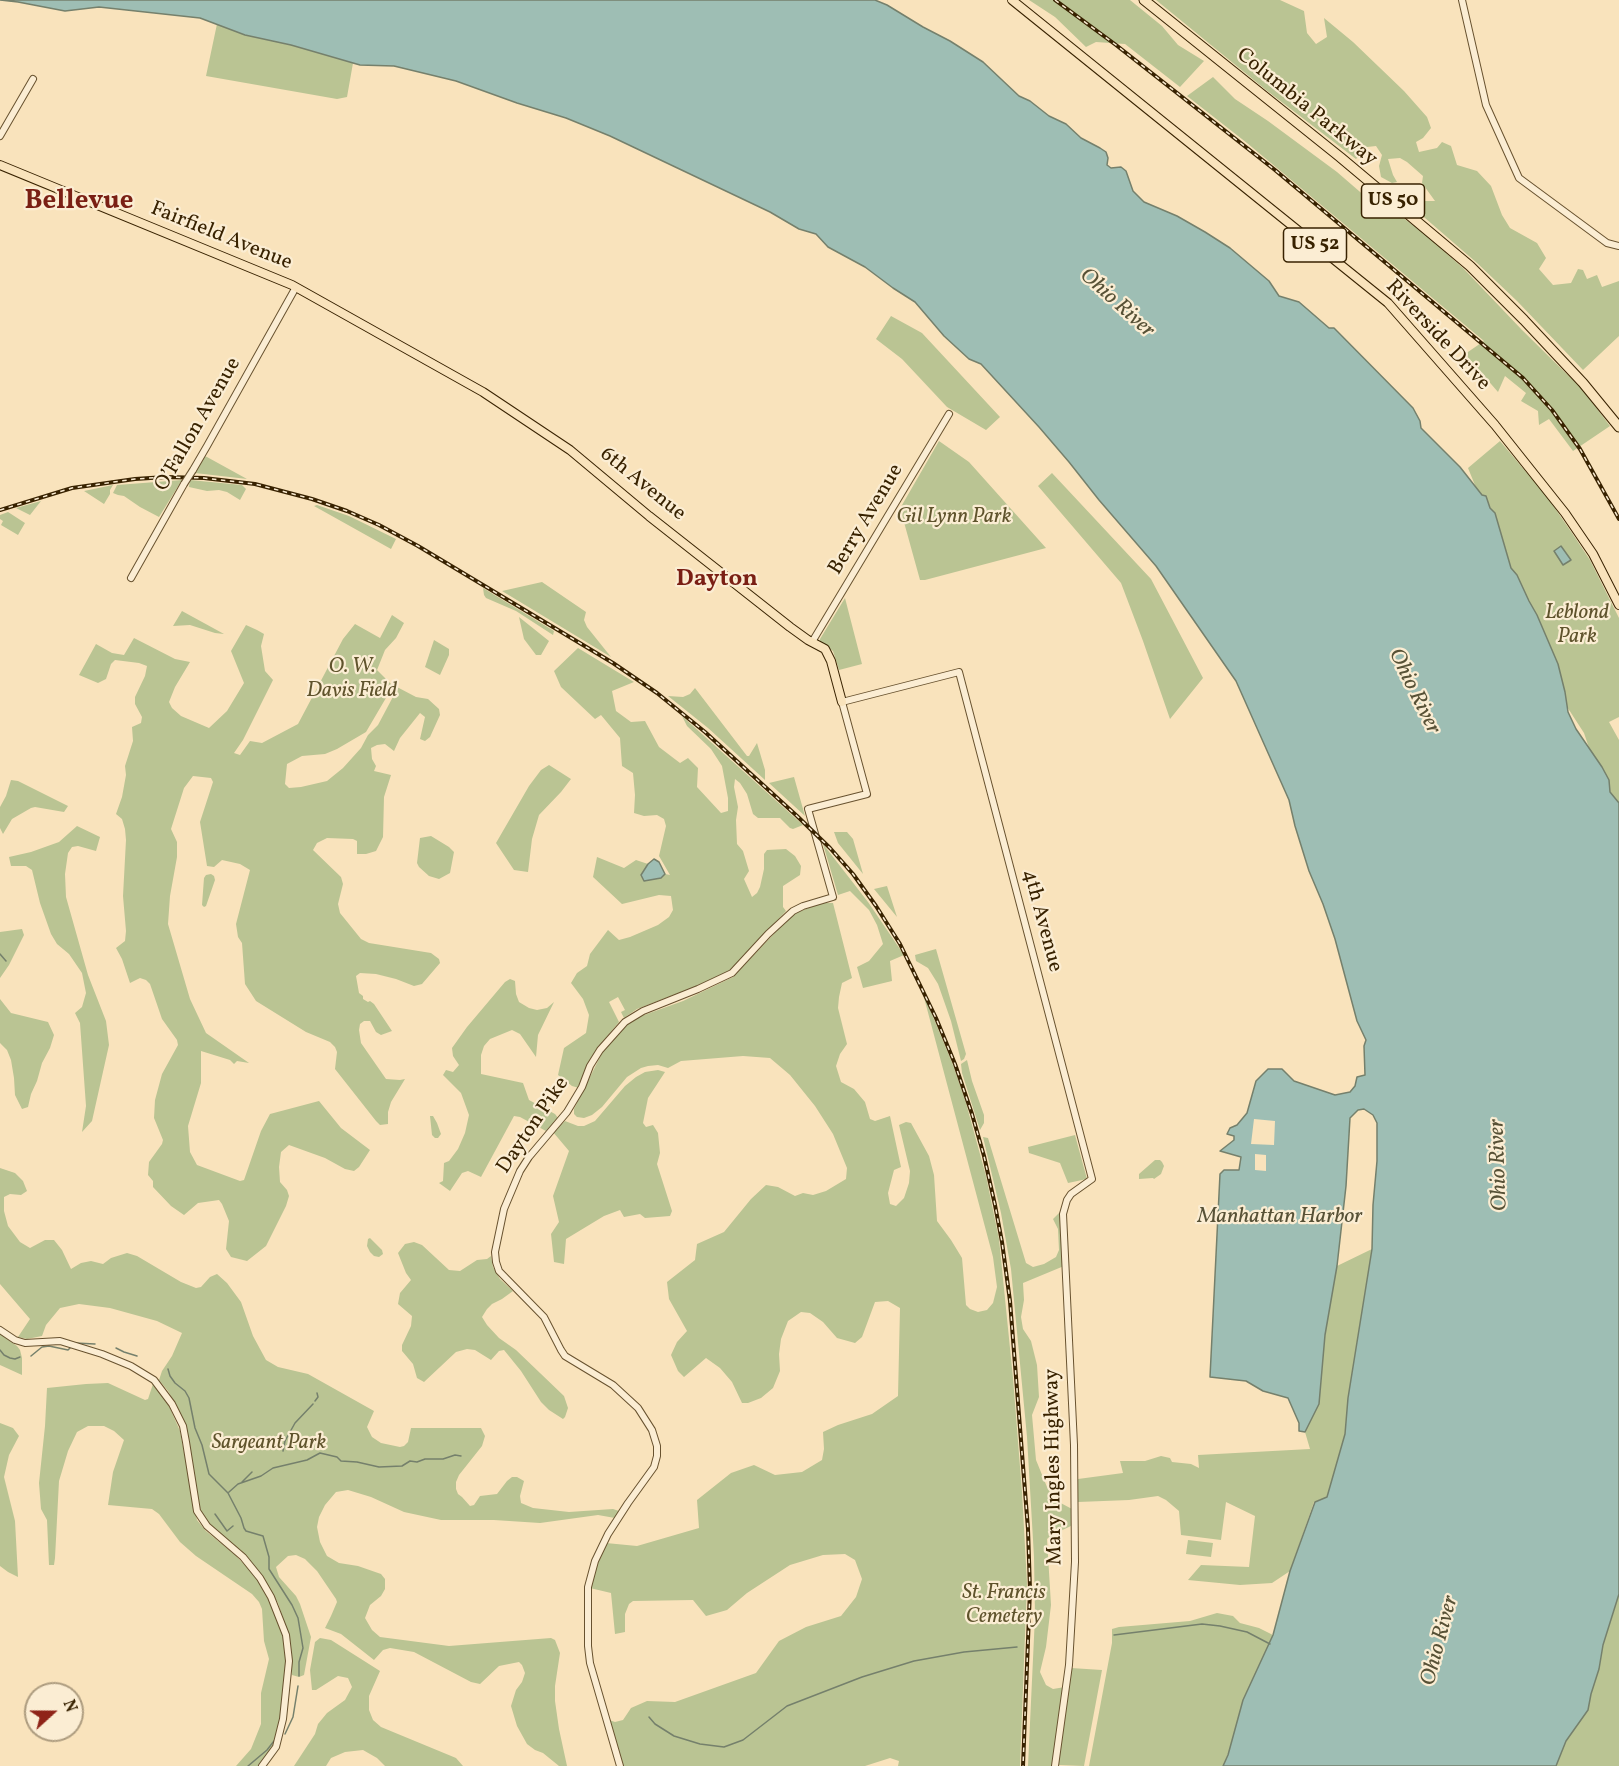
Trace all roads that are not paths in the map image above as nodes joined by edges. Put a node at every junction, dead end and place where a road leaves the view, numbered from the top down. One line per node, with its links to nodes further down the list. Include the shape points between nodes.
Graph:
1 (1012, 0): 12 (main road, Riverside Drive / US 52, via 1388,303 1495,425 1565,513 1593,554)
2 (1144, 0): 10 (highway, Columbia Parkway / US 50, via 1470,266 1569,367)
3 (1462, 0): 7 (street, via 1486,105 1519,178 1607,243)
4 (33, 79): 5 (street)
5 (0, 136)
6 (0, 165): 8 (main road, Fairfield Avenue)
7 (1619, 246)
8 (296, 287): 11 (street, O’Fallon Avenue, bridge); 13 (main road, 6th Avenue, via 483,392 570,450)
9 (949, 414): 13 (street, Berry Avenue)
10 (1619, 427)
11 (131, 578)
12 (1619, 605)
13 (812, 642): 14 (main road, 6th Avenue, via 830,657)
14 (842, 702): 15 (street, 6th Avenue, via 867,794 808,809); 16 (street, 4th Avenue, via 959,672)
15 (833, 897): 19 (street, Dayton Pike, via 793,911 732,973 625,1022 600,1050 565,1115 529,1156 504,1209 495,1252 499,1271 544,1317 563,1353 627,1397 646,1420 657,1446 652,1472 628,1503 595,1561 587,1595 590,1663)
16 (1092, 1179): 20 (street, Mary Ingles Highway, via 1071,1194 1063,1214 1074,1445 1075,1562 1070,1665)
17 (0, 1330): 18 (street, via 25,1343 60,1341 132,1366 154,1380 172,1404 183,1426 197,1511 260,1578 286,1635 289,1661 283,1719 278,1743)
18 (262, 1766)
19 (620, 1766)
20 (1055, 1766)

